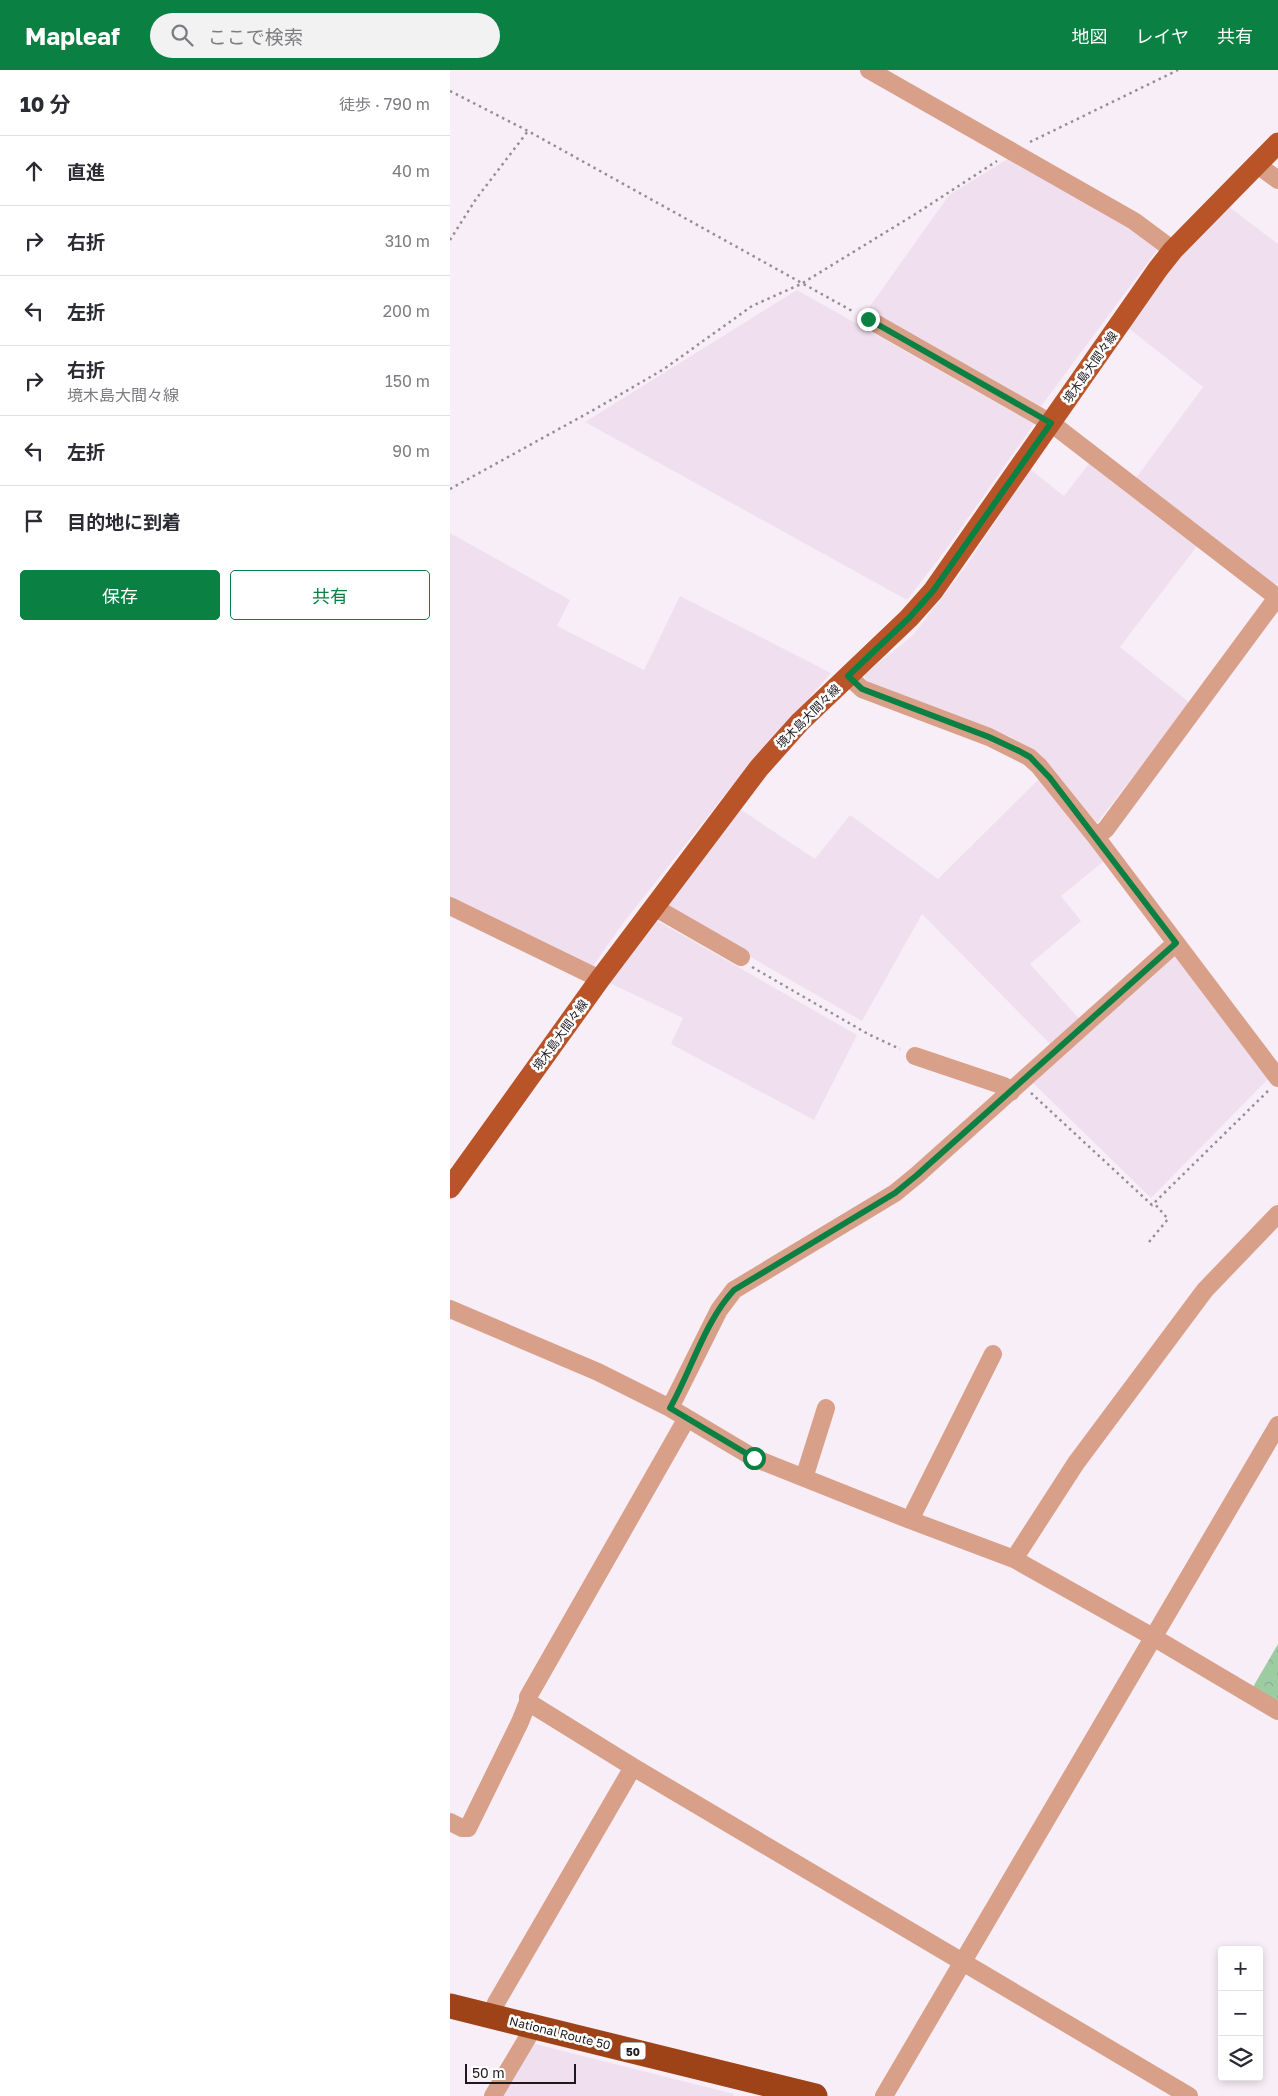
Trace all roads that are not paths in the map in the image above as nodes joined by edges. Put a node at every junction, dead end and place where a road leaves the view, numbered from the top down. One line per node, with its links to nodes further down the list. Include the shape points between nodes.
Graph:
1 (869, 70): 5 (street, via 1134,221)
2 (1278, 143): 3 (main road, 境木島大間々線)
3 (1256, 164): 4 (street); 5 (main road, 境木島大間々線)
4 (1278, 180)
5 (1173, 250): 7 (main road, 境木島大間々線)
6 (868, 319): 7 (street)
7 (1051, 423): 8 (street); 9 (main road, 境木島大間々線, via 933,591)
8 (1278, 597): 10 (street, via 1106,829)
9 (848, 676): 10 (street, via 862,689 989,737 1030,757); 12 (main road, 境木島大間々線, via 779,743)
10 (1096, 837): 13 (street)
11 (450, 906): 15 (street)
12 (654, 907): 14 (street); 15 (main road, 境木島大間々線)
13 (1176, 943): 17 (street); 18 (street)
14 (741, 957)
15 (600, 979): 19 (main road, 境木島大間々線)
16 (915, 1056): 18 (street)
17 (1275, 1082)
18 (1016, 1088): 23 (street, via 895,1193 734,1290 719,1310)
19 (450, 1188)
20 (1278, 1214): 29 (street, via 1205,1290 1076,1463)
21 (450, 1310): 23 (street, via 598,1372)
22 (993, 1354): 28 (street)
23 (670, 1408): 25 (street)
24 (826, 1408): 27 (street)
25 (687, 1418): 27 (street, via 738,1450); 31 (street)
26 (1278, 1424): 30 (street)
27 (804, 1478): 28 (street)
28 (910, 1520): 29 (street)
29 (1014, 1559): 30 (street)
30 (1154, 1637): 32 (street); 35 (street)
31 (528, 1702): 33 (street); 34 (street, via 468,1828)
32 (1278, 1711)
33 (633, 1767): 35 (street); 37 (street, via 496,2003)
34 (450, 1822)
35 (963, 1963): 41 (street); 42 (street)
36 (450, 2006): 37 (highway, National Route 50 / 50)
37 (492, 2016): 38 (highway, National Route 50 / 50)
38 (530, 2026): 39 (street, via 528,2037); 40 (highway, National Route 50 / 50)
39 (493, 2096)
40 (815, 2096)
41 (884, 2096)
42 (1189, 2096)

